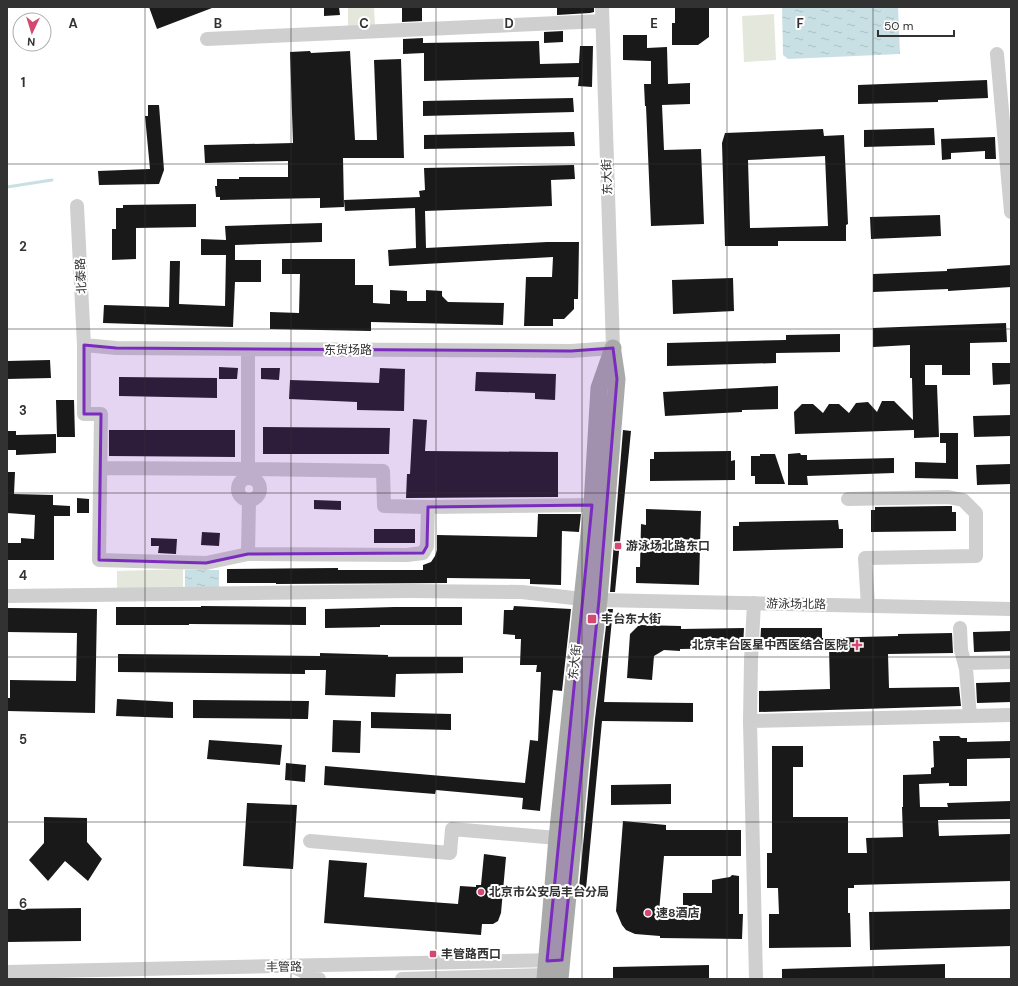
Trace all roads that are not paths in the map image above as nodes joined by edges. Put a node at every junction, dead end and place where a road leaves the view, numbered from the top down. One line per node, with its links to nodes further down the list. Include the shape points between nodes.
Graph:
1 (602, 14): 2 (street); 7 (street, 东大街)
2 (207, 40)
3 (998, 54): 5 (street)
4 (77, 206): 6 (street, 北泰路)
5 (1011, 212)
6 (84, 345): 8 (street, 东货场路, via 116,348); 9 (street, 北泰路, via 84,414 101,414)
7 (613, 348): 8 (street, 东货场路, via 571,351); 12 (main road, 东大街, via 599,388); 17 (main road, 东大街, via 617,379)
8 (248, 349): 10 (street)
9 (100, 468): 10 (street); 14 (street, via 99,560 206,563)
10 (249, 473): 13 (street, via 383,471 384,506); 14 (street, via 261,490 258,497 249,500)
11 (848, 499): 19 (street, via 948,497 963,500 976,513 976,556 865,558)
12 (592, 505): 13 (street); 16 (main road, 东大街)
13 (428, 507): 14 (street, via 427,546 424,553)
14 (248, 554)
15 (7, 596): 16 (street, 游泳场北路, via 410,591 522,592)
16 (582, 599): 17 (street, 游泳场北路); 27 (main road, 东大街)
17 (599, 600): 18 (street, 游泳场北路); 30 (main road, 东大街)
18 (754, 603): 19 (street, 游泳场北路); 26 (street)
19 (868, 606): 20 (street, 游泳场北路)
20 (1011, 609)
21 (960, 628): 23 (street)
22 (1011, 662): 23 (street)
23 (964, 663): 25 (street)
24 (1011, 715): 25 (street)
25 (970, 716): 26 (street)
26 (750, 721): 34 (street)
27 (557, 838): 28 (street, via 452,829 450,854); 30 (main road, 东大街)
28 (310, 841)
29 (292, 966): 30 (street, 丰管路); 31 (street, 丰管路); 32 (street)
30 (552, 971): 33 (street)
31 (7, 972)
32 (320, 979)
33 (402, 979)
34 (756, 979)

